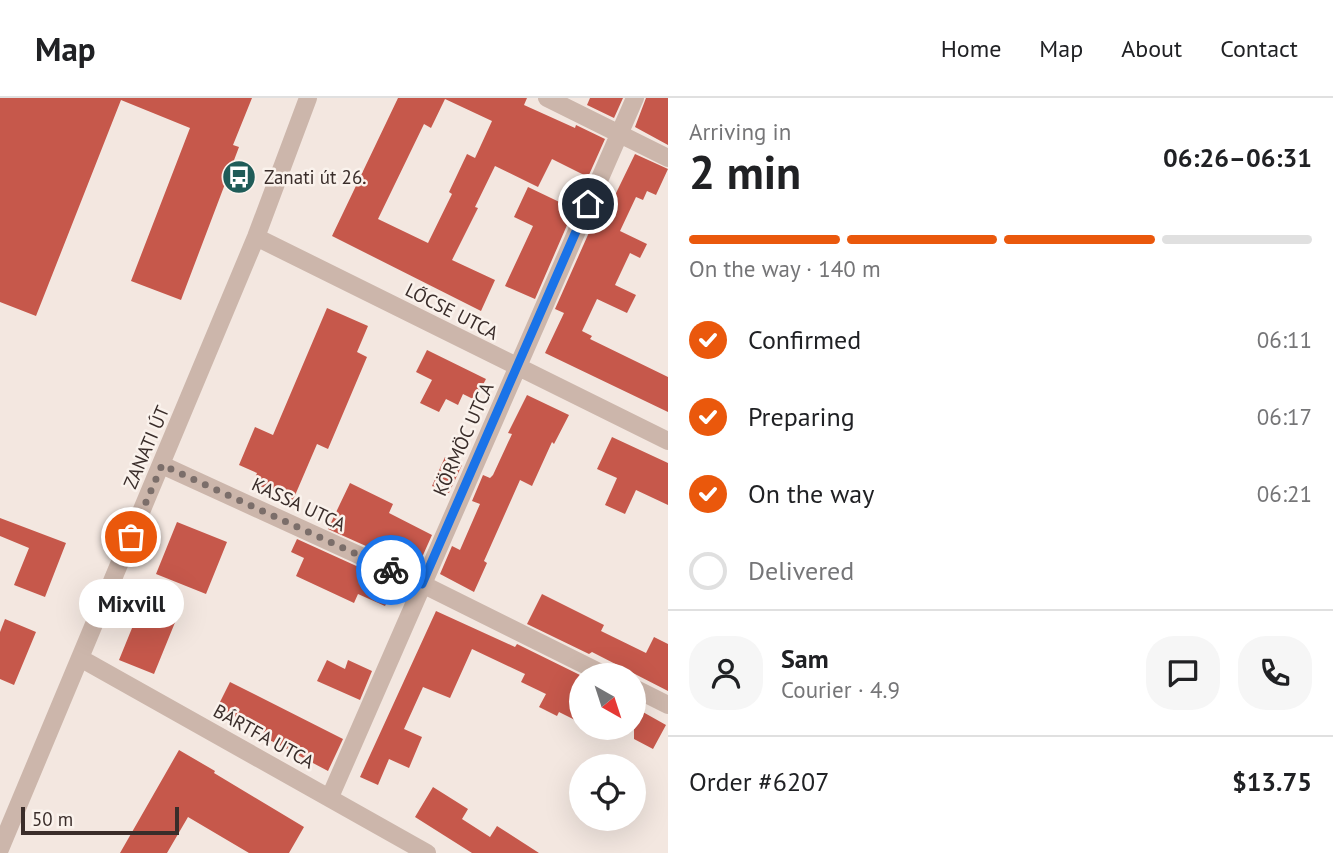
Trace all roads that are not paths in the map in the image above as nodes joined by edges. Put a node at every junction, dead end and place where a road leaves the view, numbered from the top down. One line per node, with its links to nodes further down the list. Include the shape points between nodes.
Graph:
1 (308, 98): 6 (street, ZANATI ÚT)
2 (547, 98): 4 (street)
3 (635, 98): 4 (street, KÖRMÖC UTCA)
4 (619, 134): 5 (street); 7 (street, KÖRMÖC UTCA)
5 (668, 159)
6 (256, 237): 7 (street, LŐCSE UTCA); 9 (street, ZANATI ÚT)
7 (517, 367): 8 (street, LŐCSE UTCA); 10 (street, KÖRMÖC UTCA)
8 (668, 441)
9 (162, 465): 10 (street, KASSA UTCA); 11 (street, ZANATI ÚT)
10 (422, 584): 12 (street, KASSA UTCA); 15 (street, KÖRMÖC UTCA)
11 (80, 658): 15 (street, BÁRTFA UTCA); 16 (street, ZANATI ÚT)
12 (581, 663)
13 (646, 694): 14 (street)
14 (668, 705)
15 (330, 797): 17 (street, BÁRTFA UTCA)
16 (0, 849)
17 (427, 853)

